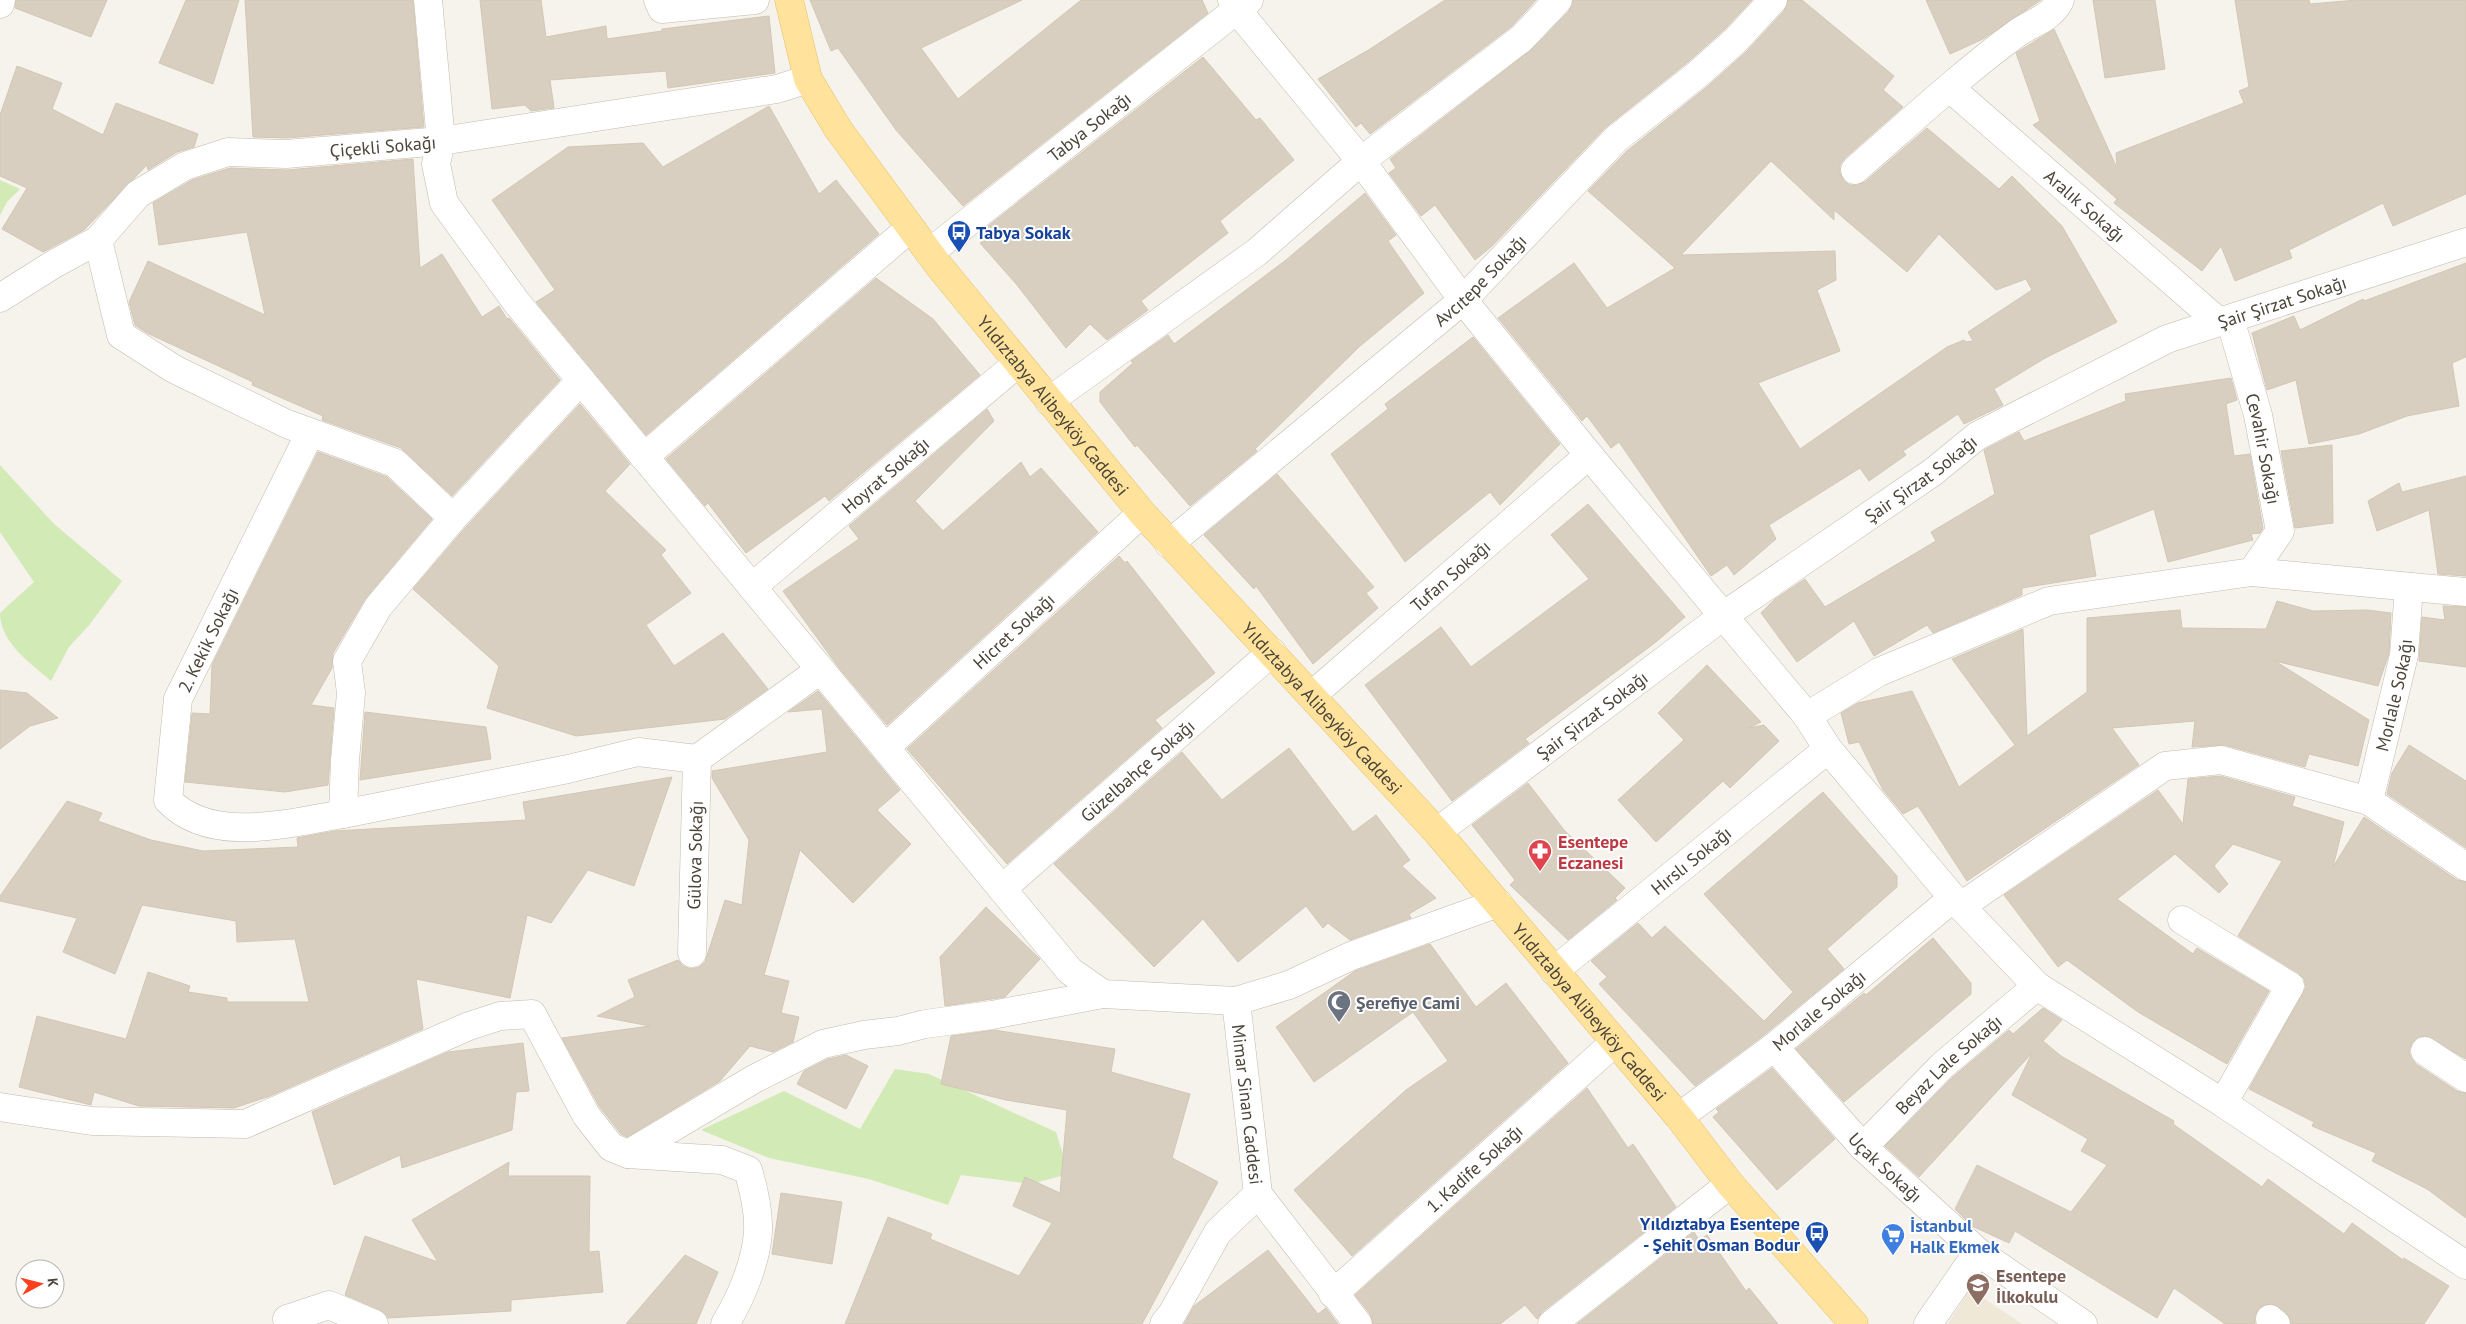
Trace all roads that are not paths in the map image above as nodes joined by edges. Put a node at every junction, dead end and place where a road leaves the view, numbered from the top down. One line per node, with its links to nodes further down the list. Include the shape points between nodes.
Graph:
1 (428, 0): 11 (street)
2 (658, 0): 3 (street, via 662,9)
3 (755, 0)
4 (789, 0): 9 (main road, Yıldıztabya Alibeyköy Caddesi)
5 (1558, 0): 12 (street, via 1522,39)
6 (1773, 0): 19 (street, Avcıtepe Sokağı, via 1717,57 1616,139)
7 (2060, 0): 10 (street, via 2054,12 2018,33)
8 (1239, 3): 12 (street); 17 (street, Tabya Sokağı)
9 (808, 79): 11 (street, Çiçekli Sokağı, via 777,89); 14 (main road, Yıldıztabya Alibeyköy Caddesi, via 838,129)
10 (1950, 88): 13 (street); 20 (street, Aralık Sokağı)
11 (441, 141): 15 (street, Çiçekli Sokağı, via 286,154 228,152 185,166 138,194); 22 (street, via 436,164 444,203 517,303)
12 (1361, 160): 19 (street); 23 (street, via 1257,252)
13 (1855, 170)
14 (910, 228): 17 (main road, Yıldıztabya Alibeyköy Caddesi); 26 (street)
15 (98, 240): 18 (street, Çiçekli Sokağı); 24 (street, via 121,334 174,369)
16 (2466, 242): 20 (street, Şair Şirzat Sokağı)
17 (928, 253): 21 (main road, Yıldıztabya Alibeyköy Caddesi)
18 (0, 298)
19 (1464, 300): 25 (street); 29 (street, Avcıtepe Sokağı)
20 (2225, 320): 30 (street, Cevahir Sokağı, via 2258,414 2280,531); 34 (street, Şair Şirzat Sokağı, via 2167,340 1977,436 1933,472)
21 (1018, 363): 23 (main road, Yıldıztabya Alibeyköy Caddesi); 31 (street, Hoyrat Sokağı)
22 (580, 380): 26 (street); 28 (street)
23 (1049, 401): 27 (main road, Yıldıztabya Alibeyköy Caddesi)
24 (310, 433): 28 (street, via 394,463); 43 (street, 2. Kekik Sokağı, via 178,699 168,800 178,811 209,822 246,829)
25 (1589, 455): 34 (street); 37 (street, Tufan Sokağı)
26 (644, 457): 31 (street)
27 (1142, 512): 29 (main road, Yıldıztabya Alibeyköy Caddesi); 39 (street, Hicret Sokağı)
28 (453, 518): 43 (street, via 378,607 347,662 351,693)
29 (1170, 544): 35 (main road, Yıldıztabya Alibeyköy Caddesi)
30 (2252, 572): 32 (street); 38 (street, via 2049,602 1880,672)
31 (752, 587): 36 (street)
32 (2409, 587): 33 (street); 42 (street, Morlale Sokağı, via 2404,655)
33 (2466, 592)
34 (1723, 616): 38 (street); 44 (street, Şair Şirzat Sokağı)
35 (1272, 652): 37 (main road, Yıldıztabya Alibeyköy Caddesi); 46 (street, Güzelbahçe Sokağı)
36 (820, 670): 39 (street); 41 (street)
37 (1311, 696): 44 (main road, Yıldıztabya Alibeyköy Caddesi)
38 (1807, 716): 40 (street)
39 (885, 748): 46 (street)
40 (1828, 749): 48 (street); 51 (street, Hırslı Sokağı)
41 (697, 759): 43 (street, 2. Kekik Sokağı, via 638,752); 50 (street, Gülova Sokağı)
42 (2369, 801): 45 (street, Morlale Sokağı); 48 (street, Morlale Sokağı, via 2221,760 2165,766)
43 (343, 814)
44 (1437, 832): 47 (main road, Yıldıztabya Alibeyköy Caddesi)
45 (2466, 867)
46 (1002, 889): 53 (street, via 1070,971)
47 (1498, 902): 51 (main road, Yıldıztabya Alibeyköy Caddesi); 54 (street, via 1351,956 1289,985)
48 (1957, 902): 52 (street); 56 (street, Morlale Sokağı)
49 (2182, 920): 59 (street, via 2290,986)
50 (692, 953)
51 (1554, 970): 55 (main road, Yıldıztabya Alibeyköy Caddesi)
52 (2037, 986): 59 (street); 62 (street, Beyaz Lale Sokağı, via 1943,1065)
53 (1103, 994): 54 (street); 63 (street, via 823,1044 754,1079)
54 (1236, 1001): 65 (street, Mimar Sinan Caddesi)
55 (1615, 1042): 61 (main road, Yıldıztabya Alibeyköy Caddesi); 68 (street, 1. Kadife Sokağı)
56 (1774, 1048): 61 (street, Morlale Sokağı); 62 (street, Uçak Sokağı)
57 (2425, 1051): 58 (street)
58 (2466, 1078)
59 (2223, 1103): 67 (street)
60 (0, 1107): 63 (street, via 92,1121 245,1124 469,1026 500,1016 532,1014 586,1115 611,1147)
61 (1679, 1117): 64 (main road, Yıldıztabya Alibeyköy Caddesi)
62 (1863, 1147): 66 (street, Uçak Sokağı)
63 (628, 1154): 71 (street, via 722,1160 748,1170 756,1200 758,1232 742,1288)
64 (1730, 1184): 74 (street); 75 (main road, Yıldıztabya Alibeyköy Caddesi)
65 (1258, 1194): 68 (street); 72 (street, Mimar Sinan Caddesi, via 1218,1232)
66 (1978, 1252): 76 (street); 77 (street, Uçak Sokağı)
67 (2466, 1265)
68 (1333, 1294): 73 (street)
69 (282, 1322): 70 (street, via 329,1305)
70 (374, 1324)
71 (725, 1324)
72 (1164, 1324)
73 (1358, 1324)
74 (1552, 1324)
75 (1854, 1324)
76 (1928, 1324)
77 (2082, 1324)

